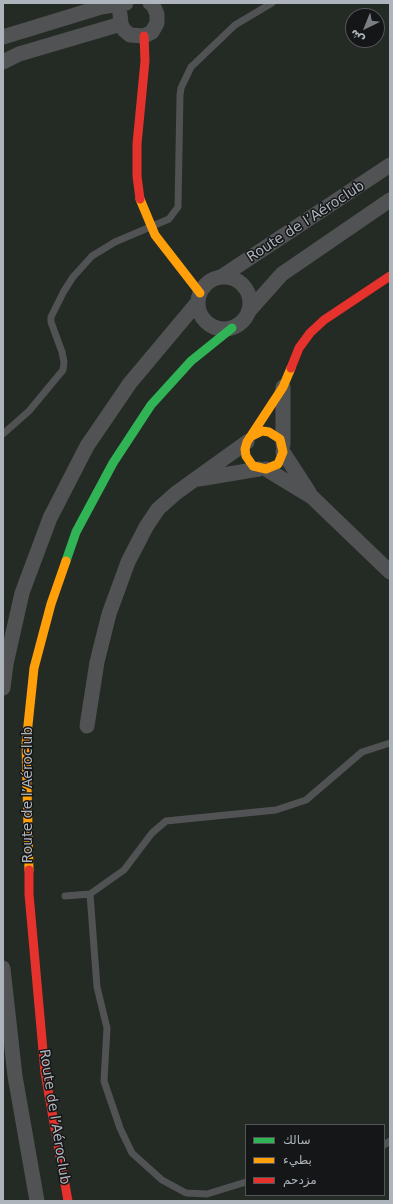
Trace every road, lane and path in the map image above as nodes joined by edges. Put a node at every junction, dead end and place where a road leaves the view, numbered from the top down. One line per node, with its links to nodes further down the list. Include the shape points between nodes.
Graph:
1 (126, 3): 4 (street, via 120,16); 6 (street, via 101,7)
2 (150, 3): 5 (street, via 157,14 157,24 152,32)
3 (272, 3): 10 (lane, via 235,25 191,67 184,79 180,96 178,207 169,219)
4 (121, 24): 5 (street, via 130,35); 7 (street, via 19,54)
5 (144, 36): 10 (street, via 145,61 137,144 137,176 140,198)
6 (3, 37)
7 (3, 62)
8 (390, 165): 13 (street, Route de l’Aéroclub)
9 (390, 200): 15 (street, Route de l’Aéroclub, via 282,274)
10 (151, 226): 11 (street); 18 (lane, via 115,242 92,256 73,277 51,317 62,352 63,370 29,410)
11 (179, 266): 13 (street); 14 (street)
12 (390, 276): 17 (street, via 329,316 310,332 299,348)
13 (215, 279): 14 (street); 15 (street, via 230,278 244,287 250,303)
14 (198, 298): 16 (street, via 200,315 208,325); 25 (street, via 130,383 87,446 50,518 22,593)
15 (248, 312): 16 (street, via 239,325)
16 (232, 328): 33 (street, Route de l’Aéroclub, via 191,362 151,405 113,463 76,532 50,604 34,668 26,744 29,901 44,1073)
17 (283, 387): 19 (street); 20 (street)
18 (3, 434)
19 (248, 440): 20 (street, via 262,431 269,432 280,439); 21 (street, via 246,456 253,466); 22 (street)
20 (283, 448): 21 (street, via 278,464); 23 (street)
21 (263, 469): 22 (street); 23 (street)
22 (196, 480): 26 (street, via 158,509 146,526 128,562 109,614 97,662)
23 (312, 496): 24 (street)
24 (390, 572)
25 (3, 688)
26 (87, 726)
27 (390, 743): 28 (lane, via 362,752 306,800 276,810 166,821 152,833 124,870)
28 (90, 894): 29 (lane); 31 (lane, via 97,987 107,1028 104,1081 120,1128 132,1153 162,1180 186,1193 207,1194)
29 (65, 896)
30 (3, 968): 32 (street, via 15,1076)
31 (245, 1182)
32 (37, 1201)
33 (68, 1201)

